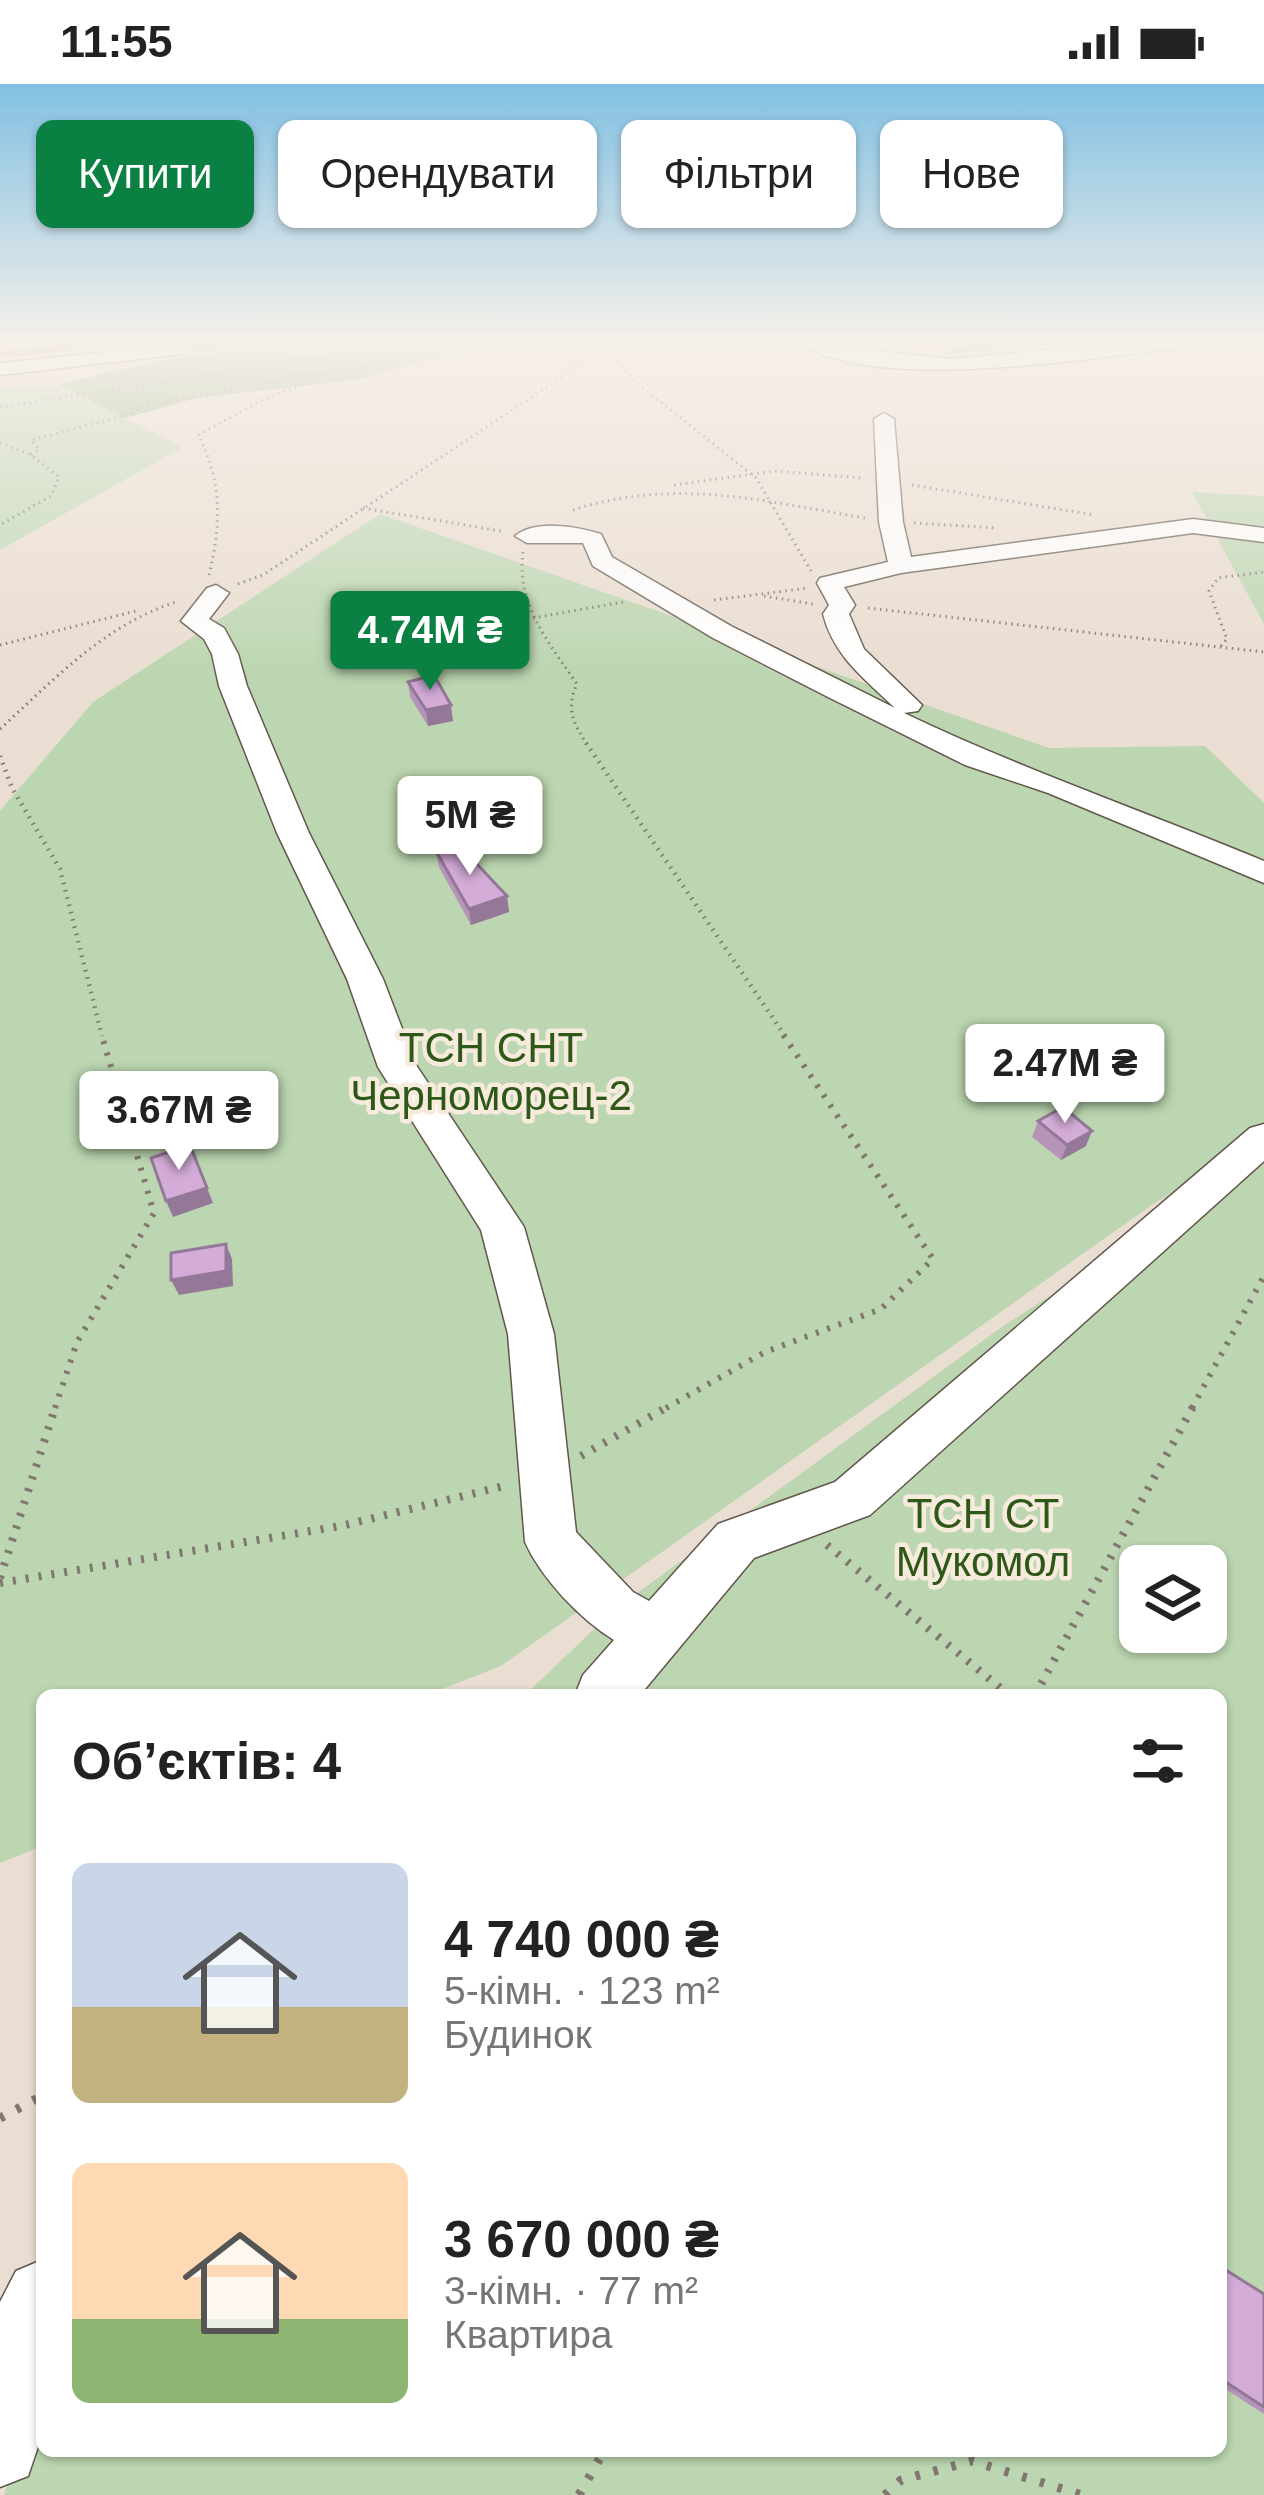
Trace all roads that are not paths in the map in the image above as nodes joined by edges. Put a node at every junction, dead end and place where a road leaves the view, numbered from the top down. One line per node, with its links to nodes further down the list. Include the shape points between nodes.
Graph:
1 (887, 455): 4 (street)
2 (1264, 535): 4 (street, via 1193,526)
3 (527, 536): 6 (street, via 593,538 602,561)
4 (902, 566): 6 (street, via 835,594 836,614 852,658 906,701)
5 (216, 593): 9 (street, via 194,621 215,634 225,654 292,833 397,1067 502,1227 531,1334 551,1542 614,1610)
6 (932, 737): 7 (street)
7 (1264, 873)
8 (1264, 1138): 9 (street, via 852,1499 736,1540)
9 (656, 1635): 10 (street)
10 (608, 1689)
11 (36, 2308): 12 (street)
12 (0, 2448)

